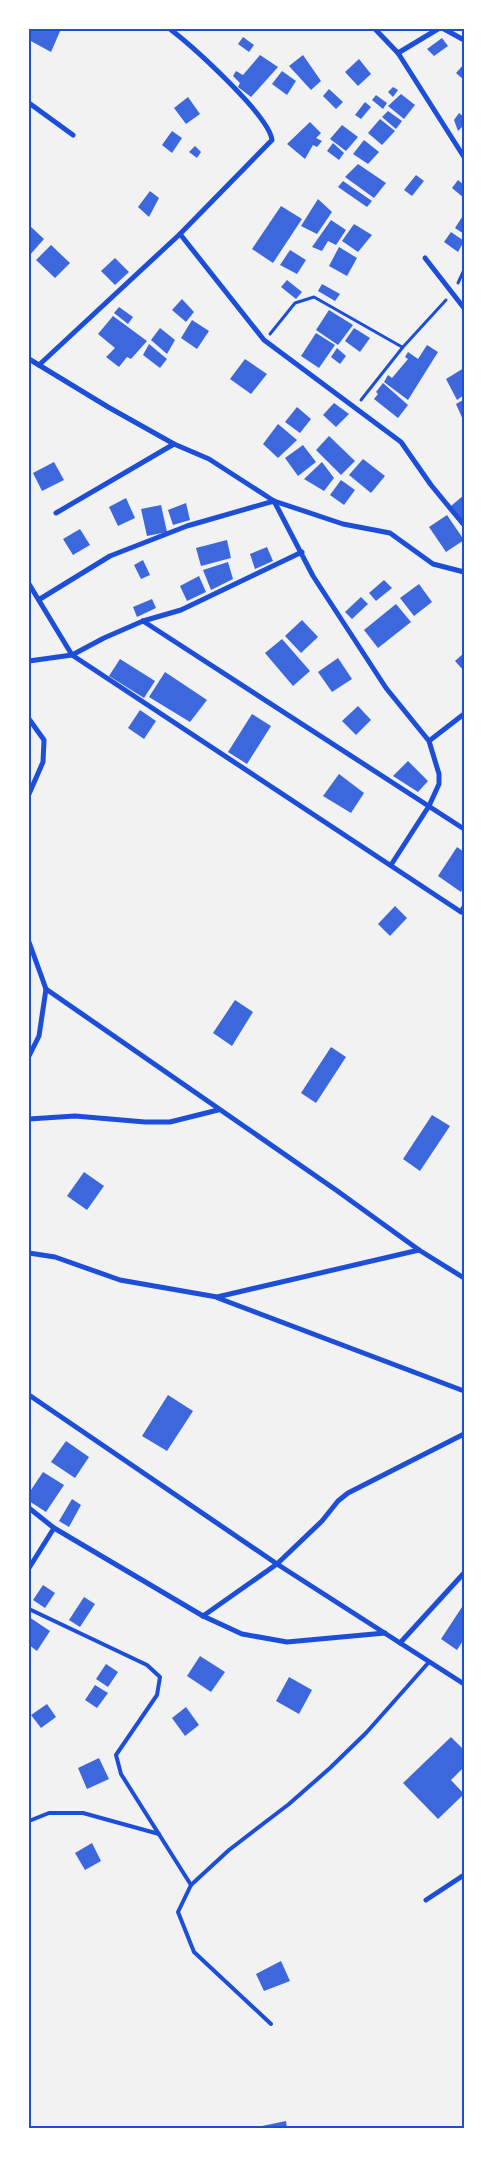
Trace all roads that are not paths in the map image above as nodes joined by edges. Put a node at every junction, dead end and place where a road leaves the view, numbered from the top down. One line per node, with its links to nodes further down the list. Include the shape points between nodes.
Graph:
1 (170, 29): 10 (street, via 246,101 268,128 272,140)
2 (375, 29): 6 (street)
3 (438, 29): 6 (street)
4 (444, 29): 5 (street)
5 (464, 40)
6 (398, 53): 9 (street)
7 (29, 103): 8 (street)
8 (73, 135)
9 (464, 157)
10 (180, 234): 14 (street); 18 (street, via 264,340 400,442)
11 (425, 258): 12 (street)
12 (464, 308)
13 (29, 359): 14 (street)
14 (39, 365): 15 (street)
15 (174, 444): 16 (street, via 209,459); 17 (street)
16 (274, 501): 19 (street); 20 (street, via 343,524 390,533 433,564); 22 (street, via 187,526 110,556)
17 (56, 513)
18 (464, 525)
19 (302, 552): 23 (street, via 180,610); 28 (street, via 313,576 386,688)
20 (464, 572)
21 (29, 584): 22 (street)
22 (40, 599): 24 (street)
23 (143, 621): 24 (street); 30 (street)
24 (72, 655): 25 (street); 32 (street)
25 (29, 661)
26 (464, 714): 28 (street)
27 (29, 719): 29 (street, via 44,740 43,762)
28 (429, 741): 30 (street, via 440,778)
29 (29, 794)
30 (430, 806): 31 (street); 32 (street)
31 (464, 829)
32 (391, 865): 33 (street)
33 (463, 911)
34 (29, 942): 35 (street)
35 (46, 989): 36 (street, via 39,1036); 37 (street)
36 (29, 1056)
37 (218, 1110): 38 (street, via 170,1122 75,1116); 39 (street)
38 (29, 1119)
39 (419, 1250): 41 (street); 42 (street)
40 (29, 1253): 42 (street, via 55,1257 120,1280)
41 (464, 1278)
42 (217, 1297): 43 (street)
43 (464, 1391)
44 (29, 1395): 48 (street)
45 (464, 1434): 48 (street, via 348,1493)
46 (29, 1508): 47 (street)
47 (54, 1528): 49 (street); 52 (street)
48 (277, 1564): 52 (street); 53 (street)
49 (29, 1568)
50 (464, 1574): 54 (street)
51 (29, 1609): 58 (lane, via 147,1665 160,1677 157,1695 116,1755 122,1774)
52 (203, 1616): 53 (street, via 242,1634 287,1642)
53 (385, 1633): 54 (street)
54 (400, 1643): 55 (street)
55 (429, 1662): 56 (street); 60 (lane, via 330,1768)
56 (464, 1684)
57 (29, 1821): 58 (lane, via 49,1813 83,1813)
58 (160, 1834): 60 (lane)
59 (464, 1875): 61 (street)
60 (191, 1885): 62 (lane, via 178,1912 194,1952)
61 (426, 1900)
62 (271, 2024)

